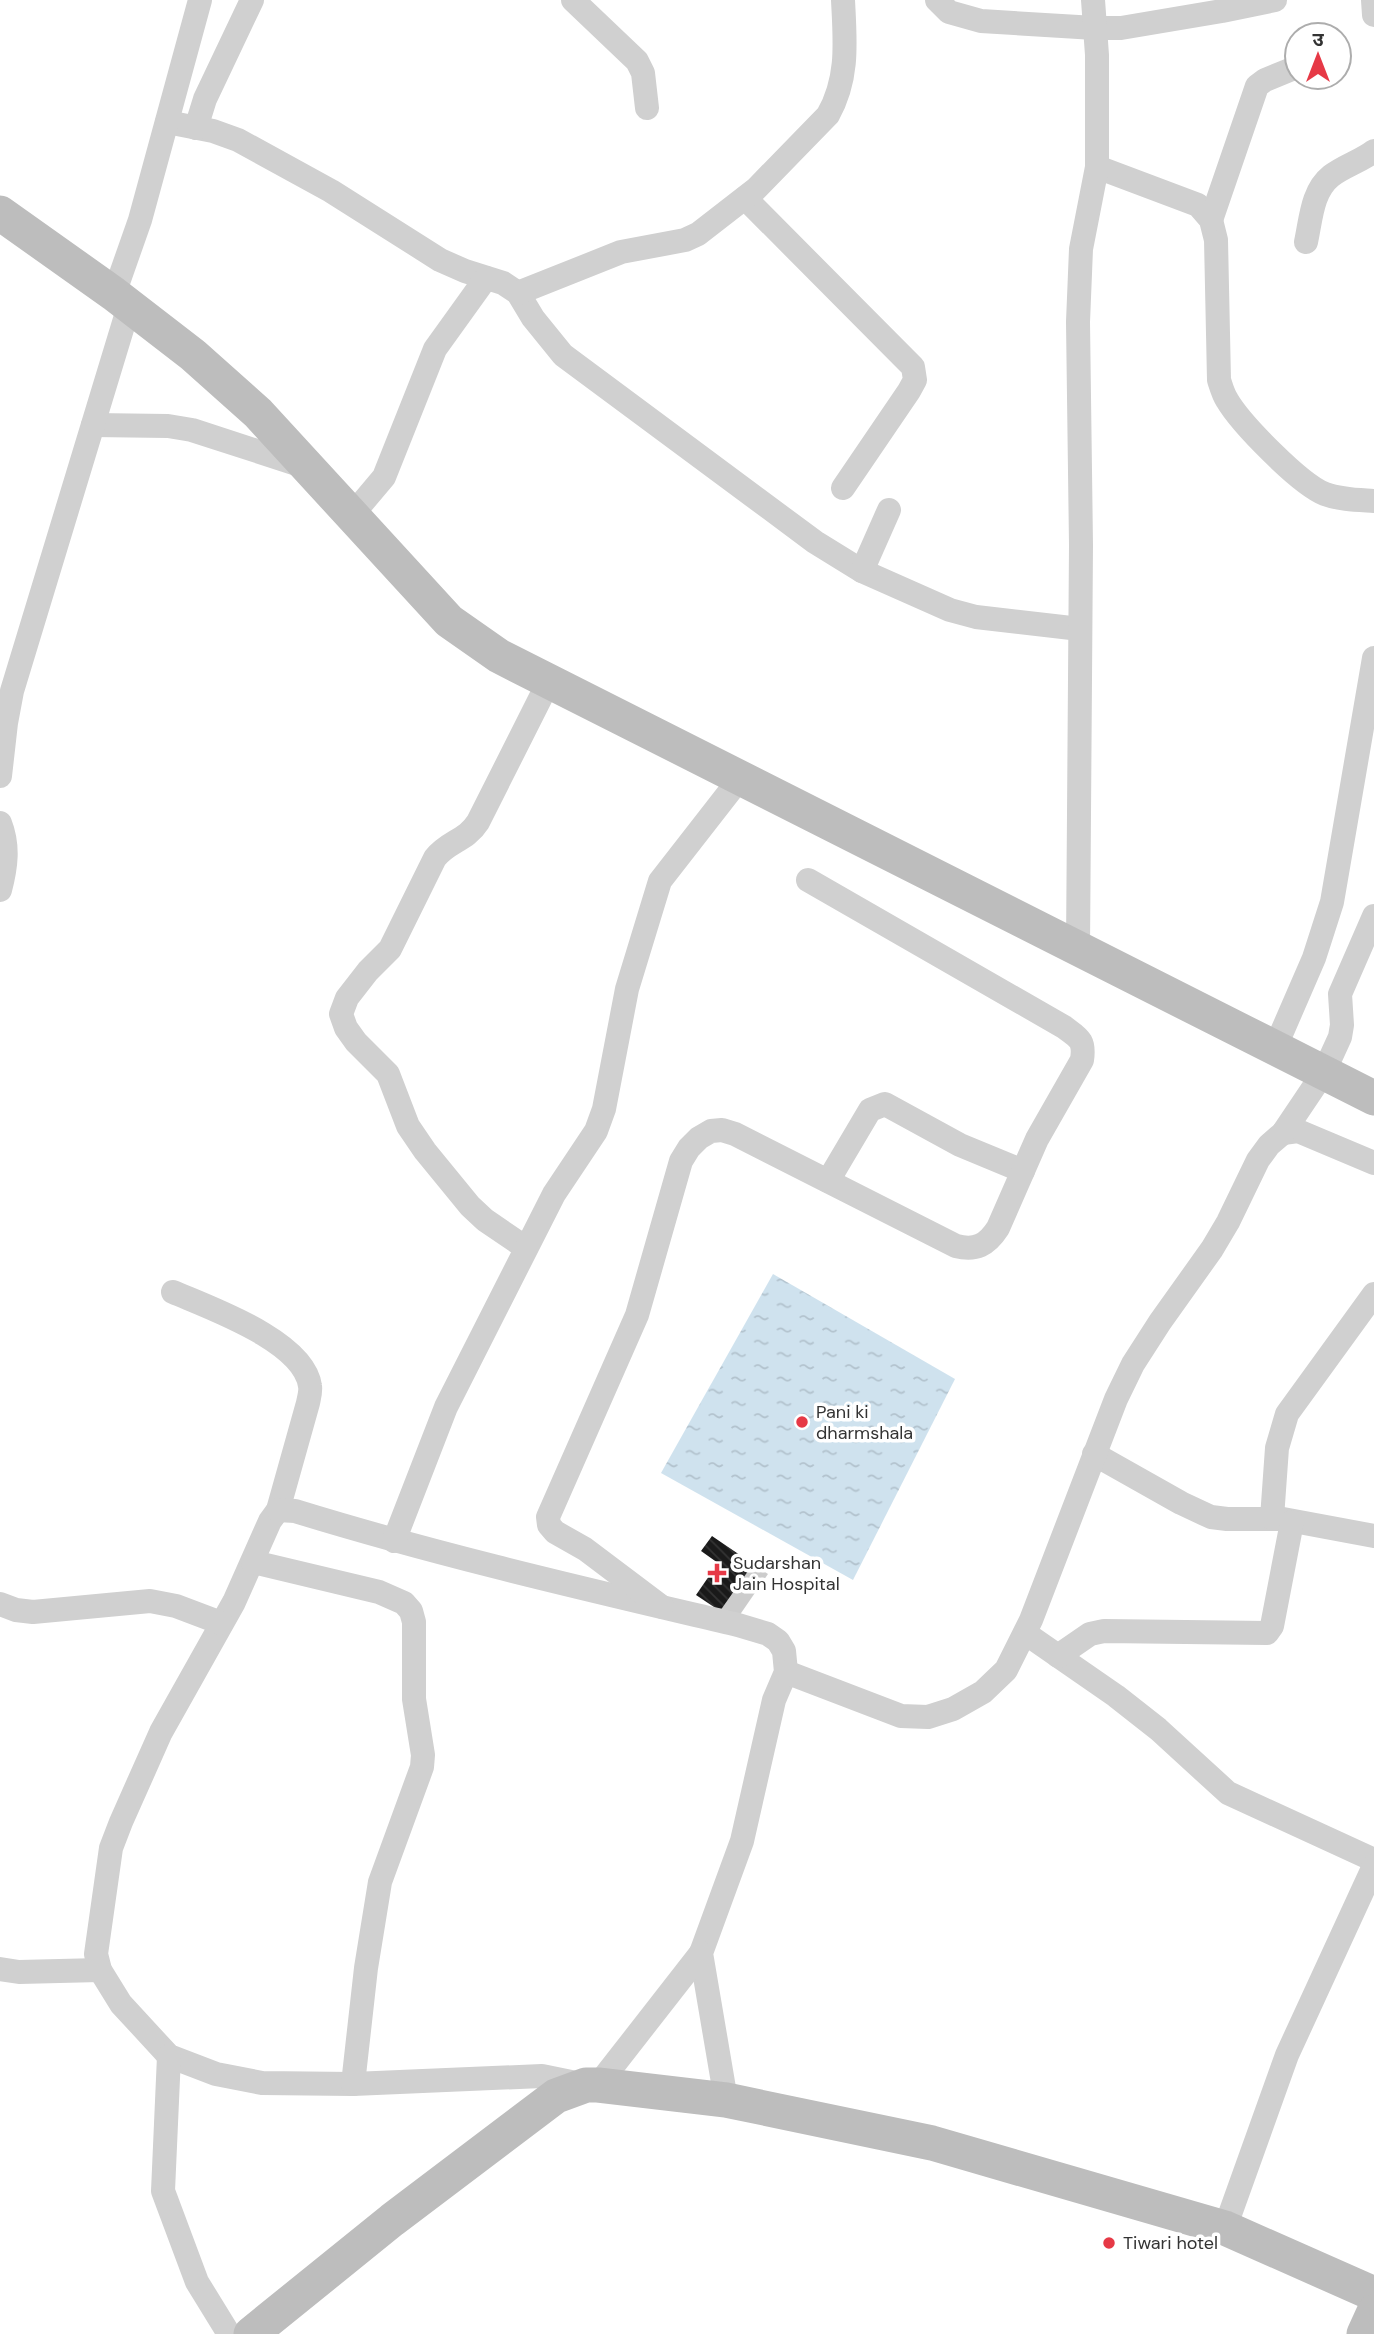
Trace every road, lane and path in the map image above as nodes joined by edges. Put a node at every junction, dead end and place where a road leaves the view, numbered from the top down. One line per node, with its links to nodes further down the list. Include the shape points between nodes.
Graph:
1 (200, 0): 13 (street)
2 (252, 0): 14 (street)
3 (573, 0): 12 (street, via 636,61 643,73)
4 (843, 0): 17 (street, via 844,68 836,102)
5 (937, 0): 10 (street, via 949,12 981,21)
6 (1093, 0): 10 (street)
7 (1275, 0): 10 (street, via 1121,28)
8 (1373, 0): 9 (street)
9 (1374, 15)
10 (1095, 28): 16 (street)
11 (1283, 73): 19 (street, via 1257,86)
12 (647, 108)
13 (167, 122): 14 (street); 23 (street)
14 (196, 128): 21 (street, via 262,151 416,247)
15 (1374, 151): 20 (street, via 1321,186)
16 (1097, 167): 19 (street, via 1198,205); 31 (street, via 1081,249 1078,322)
17 (745, 198): 22 (street, via 698,234 621,252); 26 (street, via 914,367 915,380 909,391)
18 (0, 213): 23 (street)
19 (1211, 220): 27 (street, via 1216,240 1219,380 1226,399 1256,436 1305,481 1339,498)
20 (1306, 242)
21 (486, 278): 22 (street, via 503,282); 29 (street, via 435,349 384,477)
22 (518, 293): 30 (street, via 563,355 815,542)
23 (122, 300): 24 (street); 25 (street, via 258,412)
24 (93, 425): 25 (street, via 192,430); 34 (street, via 12,691)
25 (309, 468): 29 (street)
26 (843, 488)
27 (1374, 501)
28 (889, 510): 30 (street)
29 (352, 515): 33 (street, via 449,621 499,656)
30 (862, 571): 31 (street, via 976,617)
31 (1080, 629): 40 (street)
32 (1374, 658): 41 (street, via 1332,902 1314,958)
33 (549, 681): 35 (street); 48 (street, via 478,822 470,834 435,858 390,949 347,998 341,1014 345,1028 388,1074 408,1126 425,1151 470,1206)
34 (0, 776)
35 (741, 777): 40 (street); 48 (street, via 660,881 627,989 596,1131 554,1194)
36 (0, 823): 38 (street, via 6,851)
37 (808, 880): 46 (street, via 1079,1037 1084,1048 1082,1060)
38 (0, 890)
39 (1374, 916): 42 (street, via 1340,994 1340,1037)
40 (1078, 948): 41 (street)
41 (1275, 1048): 42 (street)
42 (1324, 1072): 43 (street); 44 (street)
43 (1374, 1098)
44 (1283, 1133): 45 (street, via 1298,1131); 51 (street, via 1258,1160 1218,1240 1133,1364)
45 (1374, 1163)
46 (1023, 1171): 47 (street, via 960,1145 885,1104 870,1110); 47 (street, via 991,1239 967,1249)
47 (828, 1181): 58 (street, via 722,1130 699,1138 681,1161 637,1315 548,1517 555,1532)
48 (526, 1248): 55 (street, via 446,1407)
49 (173, 1292): 52 (street, via 271,1338 292,1354 304,1371 310,1386 309,1403)
50 (1374, 1294): 53 (street, via 1287,1414 1277,1448)
51 (1094, 1454): 53 (street, via 1211,1517); 60 (street)
52 (278, 1510): 55 (street); 56 (street)
53 (1282, 1520): 54 (street); 61 (street, via 1272,1626 1267,1633 1104,1631 1090,1634)
54 (1374, 1536)
55 (394, 1541): 58 (street)
56 (253, 1562): 59 (street); 69 (street, via 379,1592 404,1604 414,1622 414,1699 422,1767 380,1882)
57 (0, 1604): 59 (street, via 33,1612 150,1601)
58 (662, 1607): 62 (street, via 768,1634 784,1651)
59 (221, 1623): 67 (street, via 161,1732 111,1848 96,1954)
60 (1025, 1633): 61 (street); 62 (street, via 1006,1670 983,1692 929,1717 901,1716)
61 (1058, 1656): 63 (street, via 1158,1729 1228,1793)
62 (786, 1672): 65 (street, via 774,1700 742,1841)
63 (1374, 1860)
64 (1374, 1866): 73 (street, via 1287,2055)
65 (701, 1953): 70 (street); 72 (street)
66 (0, 1969): 67 (street)
67 (100, 1970): 68 (street, via 121,2004)
68 (169, 2056): 69 (street, via 240,2080); 76 (street, via 163,2191 197,2282)
69 (353, 2084): 70 (street, via 542,2076)
70 (592, 2085): 71 (street); 77 (street, via 556,2095)
71 (633, 2090): 72 (street); 78 (street, via 566,2108)
72 (726, 2100): 73 (street, via 932,2143)
73 (1224, 2228): 74 (street)
74 (1374, 2294)
75 (1374, 2312): 79 (street)
76 (229, 2334)
77 (251, 2334)
78 (276, 2334)
79 (1364, 2334)

